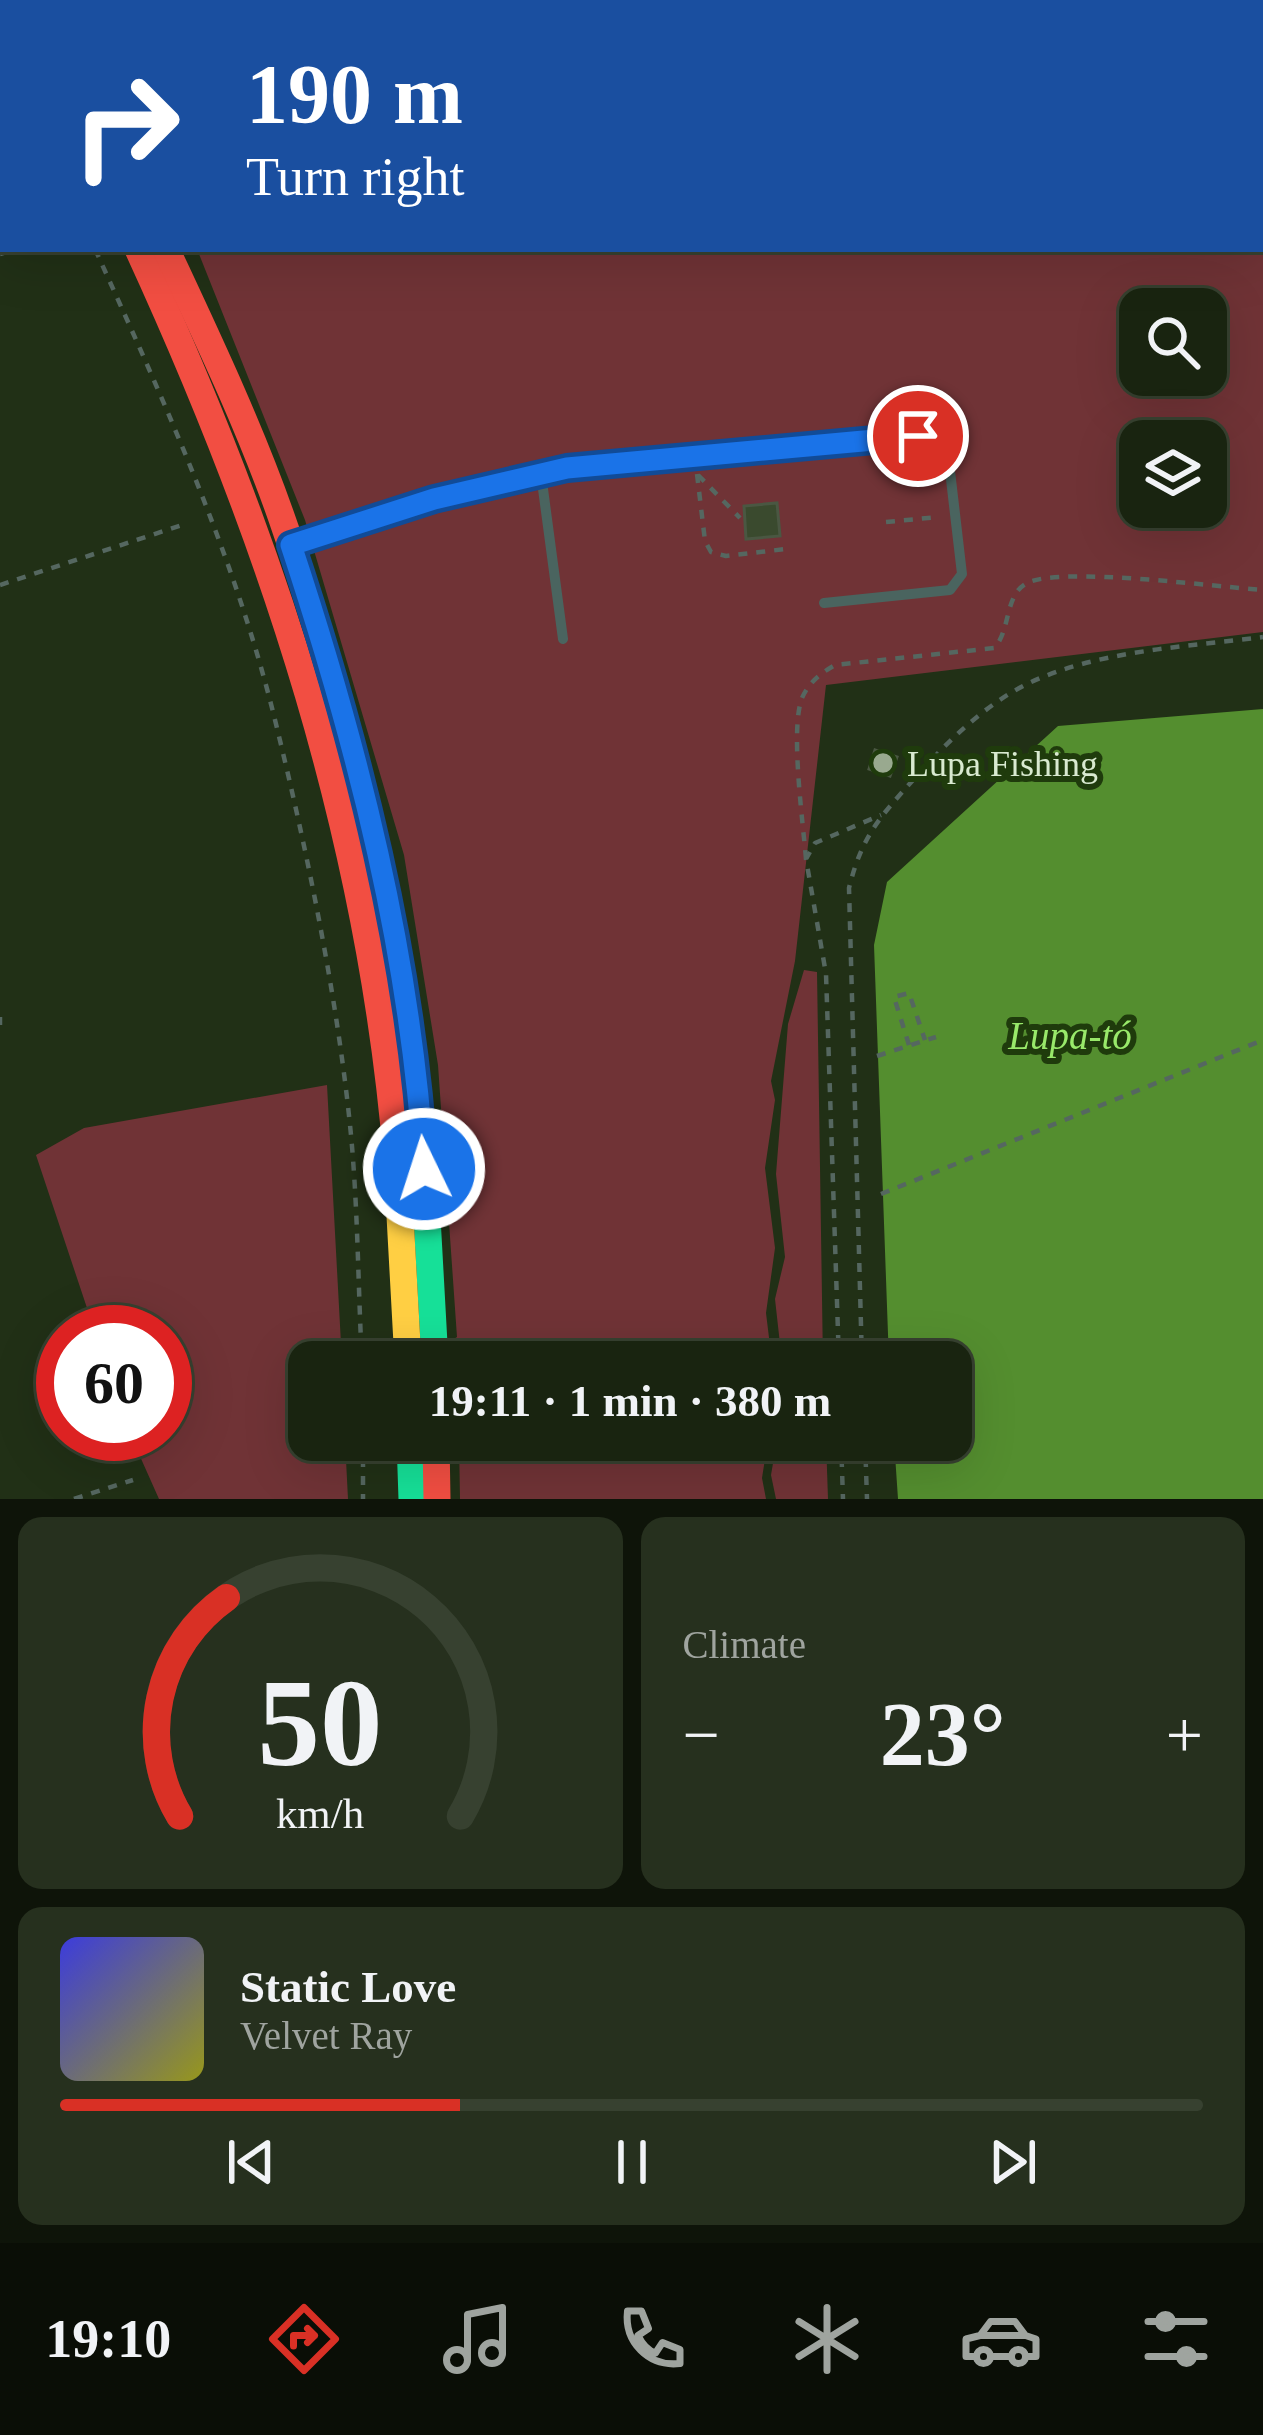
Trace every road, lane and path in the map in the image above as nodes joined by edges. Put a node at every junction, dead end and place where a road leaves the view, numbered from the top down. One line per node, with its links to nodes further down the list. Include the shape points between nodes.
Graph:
1 (96, 252): 28 (path, via 173,420 275,721 317,917 350,1134)
2 (139, 252): 29 (main road, via 258,533 341,805 387,1054)
3 (167, 252): 11 (main road)
4 (687, 460): 5 (lane); 6 (path); 7 (lane, via 918,436 942,445)
5 (541, 474): 11 (lane); 17 (lane)
6 (698, 475): 8 (path); 12 (path, via 711,552)
7 (955, 515): 9 (path); 15 (lane, via 962,574 950,590)
8 (740, 518)
9 (886, 522)
10 (185, 524): 13 (path)
11 (291, 545): 30 (main road, via 362,780 392,923 421,1129)
12 (786, 549)
13 (0, 584)
14 (1263, 590): 19 (path, via 1044,579 1024,584 1012,599 994,648 835,665 815,676 798,725)
15 (824, 603)
16 (1263, 638): 18 (path, via 1103,659 1028,684 944,746)
17 (562, 639)
18 (881, 815): 19 (path, via 815,843); 32 (path, via 859,847 849,888)
19 (806, 859): 31 (path, via 826,974)
20 (0, 1016): 21 (path)
21 (0, 1025)
22 (936, 1037): 23 (path)
23 (925, 1040): 25 (path); 25 (path, via 909,993 894,997)
24 (1263, 1040): 27 (path)
25 (909, 1045): 26 (path)
26 (877, 1056)
27 (881, 1194)
28 (361, 1341)
29 (407, 1341)
30 (434, 1341)
31 (837, 1341)
32 (861, 1341)
33 (363, 1461): 40 (path)
34 (411, 1461): 41 (main road)
35 (436, 1461): 42 (main road)
36 (842, 1461): 43 (path)
37 (866, 1461): 44 (path)
38 (133, 1480): 39 (path)
39 (74, 1499)
40 (363, 1499)
41 (412, 1499)
42 (437, 1499)
43 (843, 1499)
44 (867, 1499)

